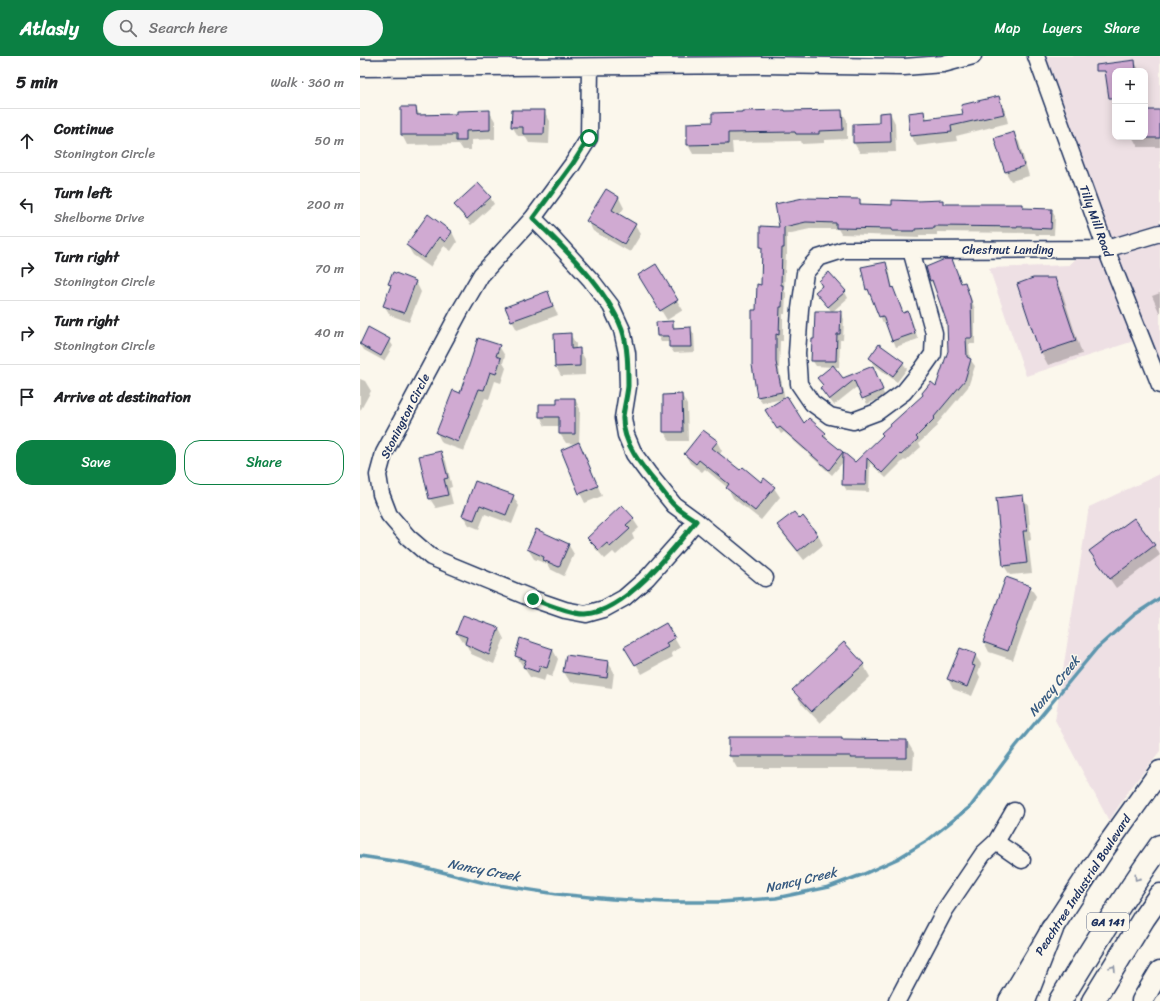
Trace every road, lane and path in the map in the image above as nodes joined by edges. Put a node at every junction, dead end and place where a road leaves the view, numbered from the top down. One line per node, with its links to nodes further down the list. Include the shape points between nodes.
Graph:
1 (973, 56): 3 (street, via 943,64 904,67)
2 (1036, 56): 7 (street, Tilly Mill Road)
3 (590, 67): 4 (street); 5 (street, Stonington Circle, via 589,138)
4 (360, 68)
5 (533, 218): 10 (street, via 591,280 611,306 622,330 627,353 628,387 623,418 626,435 634,454 674,505); 10 (street, Stonington Circle, via 481,275 384,453 378,475 381,494 389,514 408,537 431,557 533,599 586,614 604,609 624,598 647,578)
6 (1160, 233): 7 (street, Chestnut Landing)
7 (1106, 249): 8 (street, Chestnut Landing); 9 (street, Tilly Mill Road)
8 (910, 250): 8 (street, Chestnut Landing, via 843,250 818,258 805,273 797,353 799,384 812,403 830,416 853,421 877,412 904,392 932,354 934,333)
9 (1160, 385)
10 (696, 521): 11 (street)
11 (765, 578)
12 (1160, 771): 13 (main road, Peachtree Industrial Boulevard)
13 (1152, 789): 19 (main road, Peachtree Industrial Boulevard, via 1103,851)
14 (1014, 811): 15 (street)
15 (996, 842): 17 (street); 21 (street, via 983,854 945,910)
16 (1160, 846): 24 (highway, GA 141, one-way to 24, via 1125,895)
17 (1022, 860)
18 (1160, 895): 25 (highway, GA 141, one-way to 18)
19 (1052, 929): 22 (main road, Peachtree Industrial Boulevard); 23 (highway)
20 (1160, 971): 26 (main road)
21 (897, 1001)
22 (1009, 1001)
23 (1024, 1001)
24 (1060, 1001)
25 (1093, 1001)
26 (1142, 1001)

